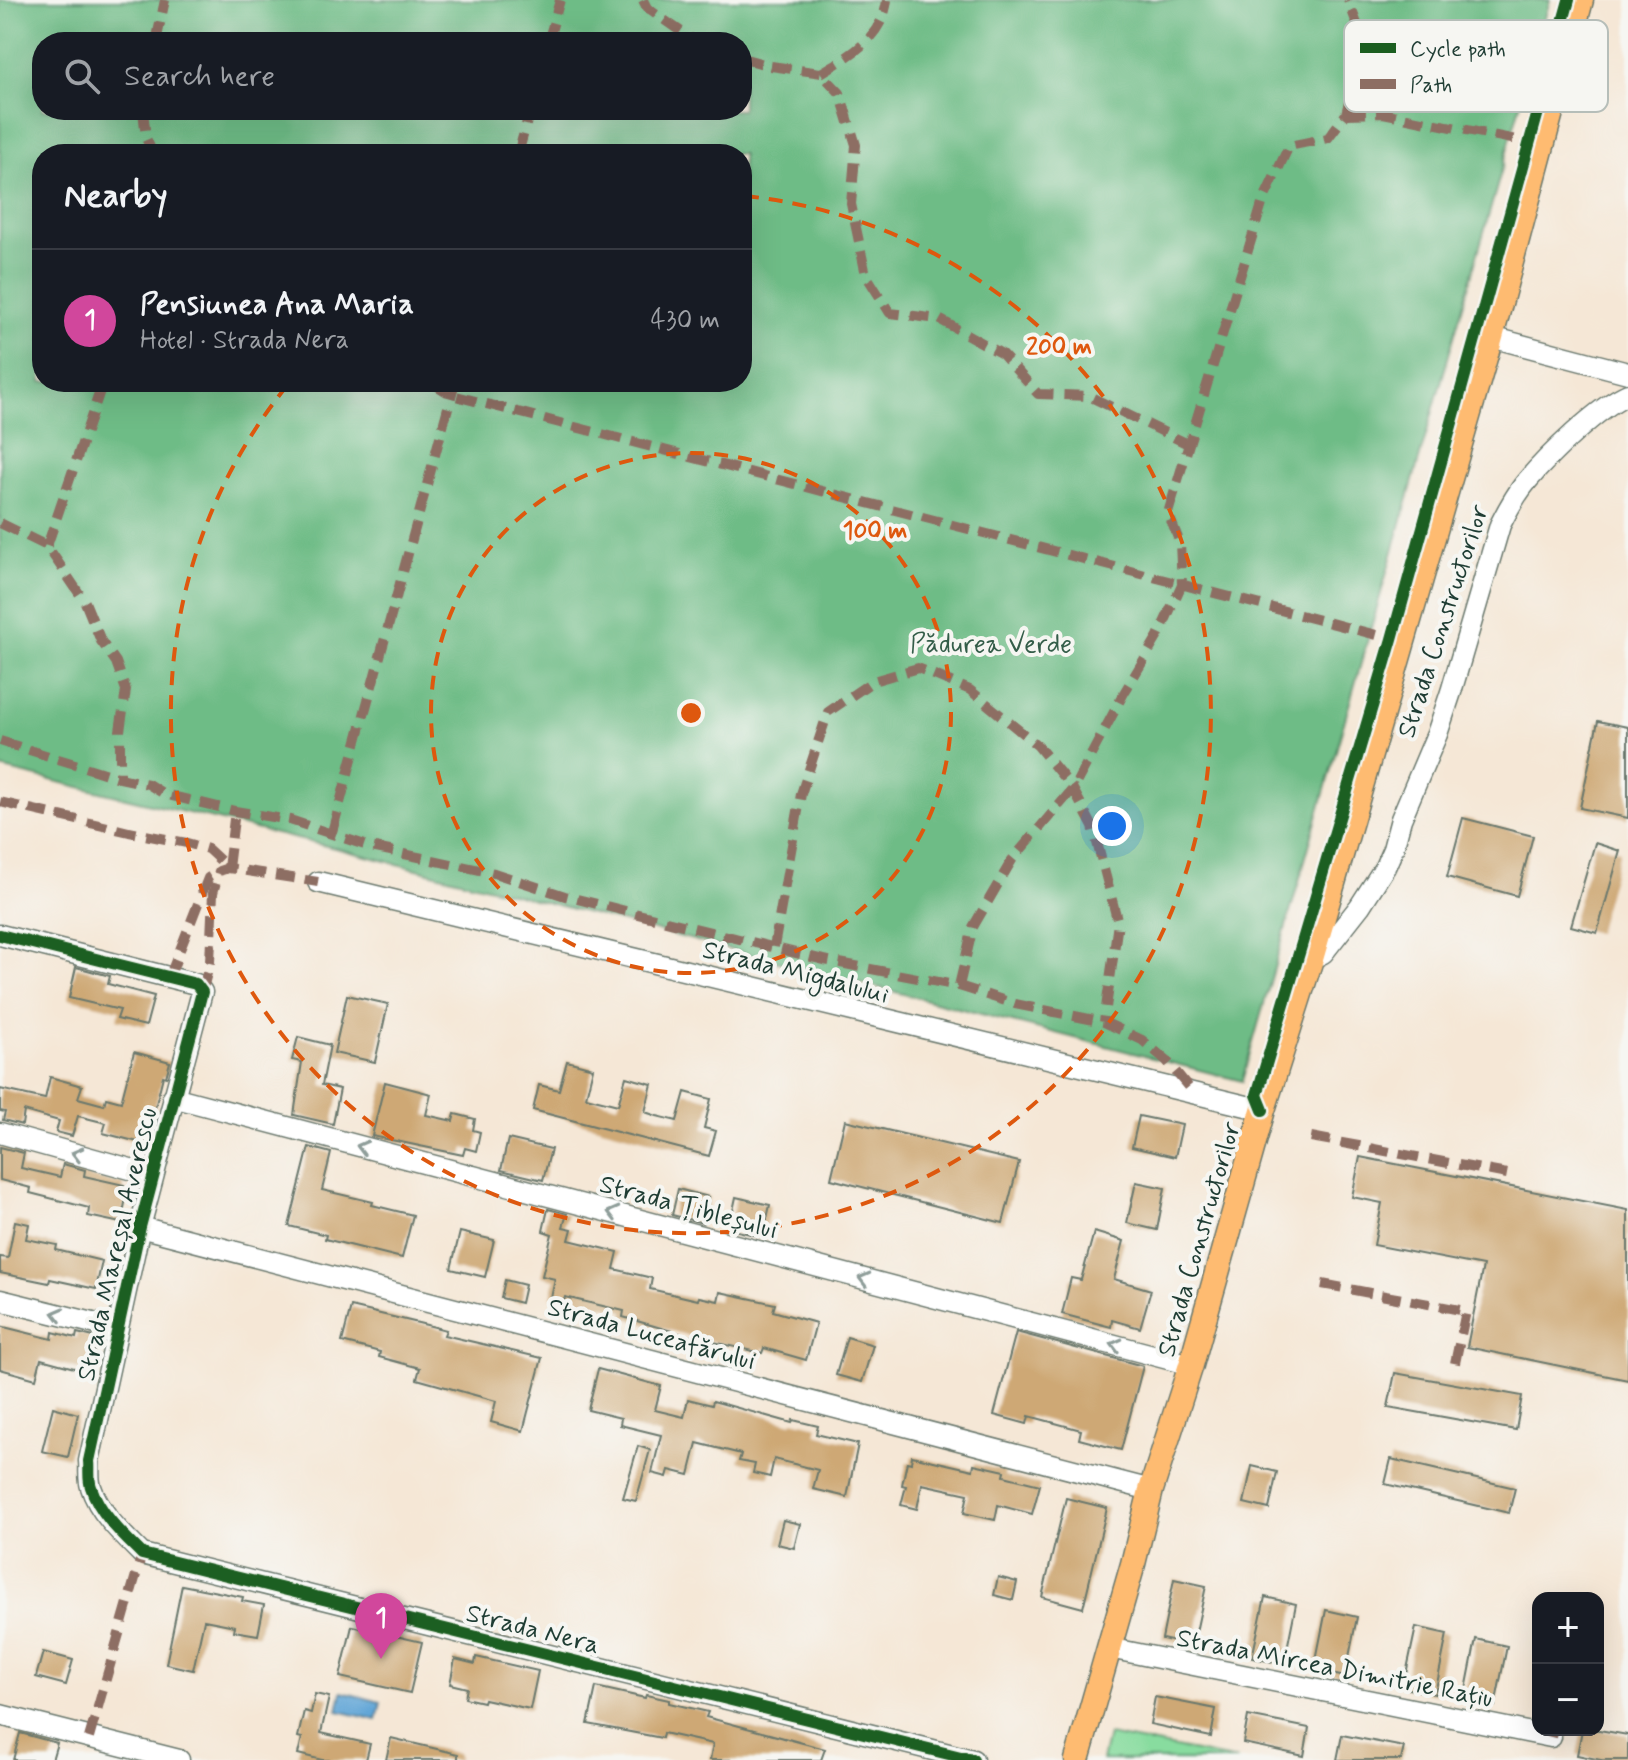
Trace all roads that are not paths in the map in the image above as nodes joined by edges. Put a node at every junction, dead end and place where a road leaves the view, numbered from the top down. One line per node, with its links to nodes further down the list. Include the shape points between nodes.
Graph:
1 (1581, 0): 2 (main road)
2 (1576, 20)
3 (1551, 112): 4 (main road)
4 (1491, 337): 5 (street); 9 (main road)
5 (1628, 373)
6 (1628, 394): 9 (street, Strada Constructorilor, via 1581,427 1511,503 1437,734 1389,858 1327,949)
7 (318, 882): 11 (street, Strada Migdalului)
8 (0, 935): 10 (street, Strada Mareșal Averescu, via 196,984 202,992)
9 (1311, 959): 11 (main road, Strada Constructorilor)
10 (173, 1097): 13 (street, Strada Mareșal Averescu); 17 (street, Strada Țibleșului, one-way to 10)
11 (1263, 1110): 17 (main road, Strada Constructorilor)
12 (0, 1133): 13 (street, one-way to 12)
13 (152, 1175): 14 (street, Strada Mareșal Averescu)
14 (140, 1227): 16 (street, Strada Mareșal Averescu); 18 (street, Strada Luceafărului)
15 (0, 1300): 16 (street, one-way to 15)
16 (117, 1329): 19 (street, Strada Mareșal Averescu, via 89,1461 90,1486)
17 (1191, 1365): 18 (main road, Strada Constructorilor)
18 (1151, 1490): 20 (main road, Strada Constructorilor)
19 (101, 1507): 24 (street, Strada Nera, via 142,1554)
20 (1109, 1648): 22 (street, Strada Mircea Dimitrie Rațiu); 25 (main road, Strada Constructorilor)
21 (0, 1715): 23 (street)
22 (1551, 1737)
23 (179, 1760)
24 (973, 1760)
25 (1077, 1760)

